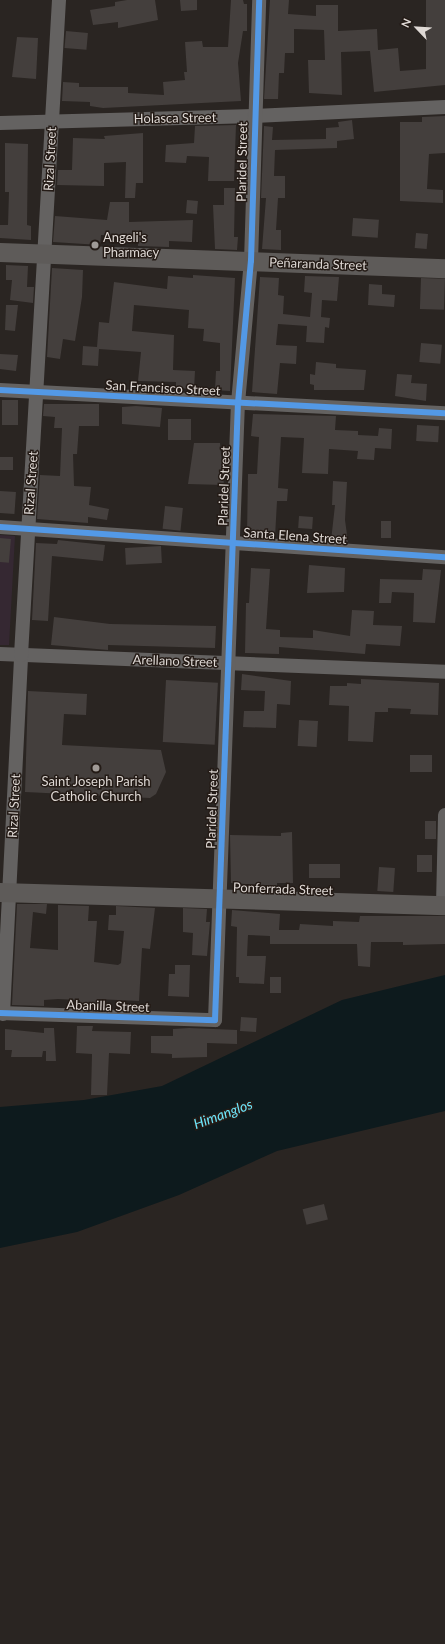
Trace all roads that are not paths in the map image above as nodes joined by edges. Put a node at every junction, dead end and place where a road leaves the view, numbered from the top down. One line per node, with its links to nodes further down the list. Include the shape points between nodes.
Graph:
1 (59, 0): 5 (street, Rizal Street)
2 (259, 0): 4 (street, Plaridel Street)
3 (445, 106): 4 (street, Holasca Street)
4 (254, 116): 5 (street, Holasca Street); 9 (street, Plaridel Street)
5 (52, 121): 6 (street, Holasca Street); 8 (street, Rizal Street)
6 (0, 123)
7 (0, 252): 8 (street, Peñaranda Street)
8 (45, 254): 9 (street, Peñaranda Street); 12 (street, Rizal Street)
9 (251, 261): 10 (street, Peñaranda Street); 13 (street, Plaridel Street)
10 (445, 268)
11 (0, 390): 12 (street, San Francisco Street)
12 (37, 392): 13 (street, San Francisco Street); 16 (street, Rizal Street)
13 (238, 403): 14 (street, San Francisco Street); 17 (street, Plaridel Street)
14 (445, 413)
15 (0, 527): 16 (street, Santa Elena Street)
16 (28, 529): 17 (street, Santa Elena Street); 20 (street, Rizal Street)
17 (233, 543): 18 (street, Santa Elena Street); 21 (street, Plaridel Street)
18 (445, 557)
19 (0, 654): 20 (street, Arellano Street)
20 (21, 655): 21 (street, Arellano Street); 24 (street, Rizal Street)
21 (228, 663): 22 (street, Arellano Street); 25 (street, Plaridel Street)
22 (445, 672)
23 (445, 815): 26 (street)
24 (5, 892): 25 (street, Ponferrada Street); 27 (street, Rizal Street)
25 (219, 898): 26 (street, Ponferrada Street); 28 (street, Plaridel Street)
26 (444, 905)
27 (2, 1013): 28 (street, Abanilla Street)
28 (215, 1020)

